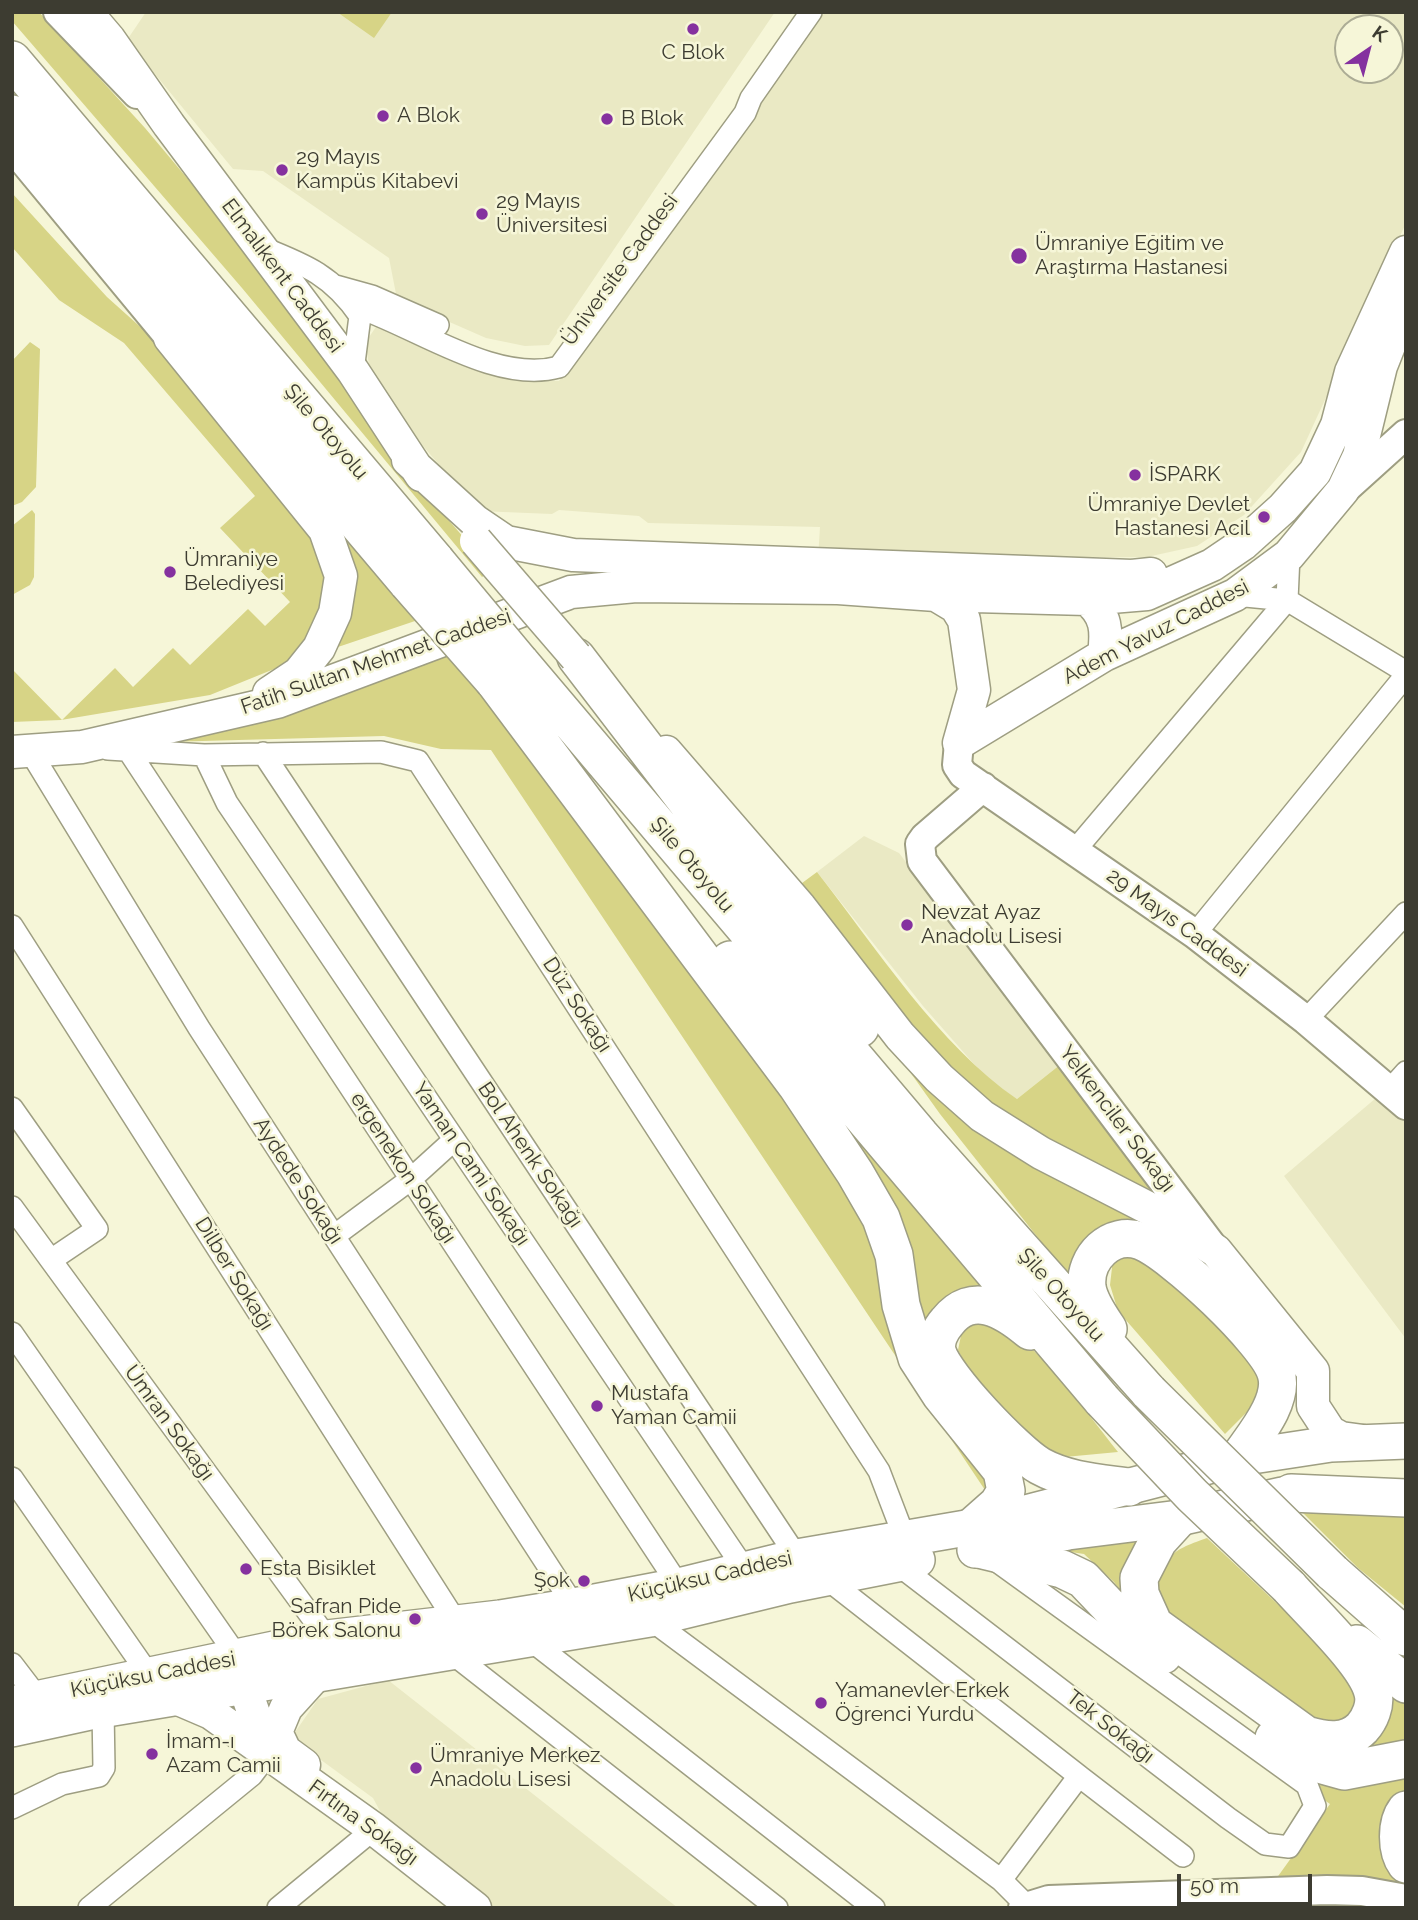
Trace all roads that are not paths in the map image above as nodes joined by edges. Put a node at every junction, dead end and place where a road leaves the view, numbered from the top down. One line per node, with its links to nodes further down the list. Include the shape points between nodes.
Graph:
1 (58, 12): 7 (street)
2 (86, 12): 7 (main road, Elmalıkent Caddesi)
3 (811, 12): 5 (street, Üniversite Caddesi)
4 (12, 60): 23 (highway, Şile Otoyolu)
5 (751, 98): 11 (street, Üniversite Caddesi, via 739,107 550,360 502,353 372,296); 13 (street, Üniversite Caddesi, via 745,113 559,367 544,371 482,360 379,315 365,310)
6 (12, 114): 23 (highway, Şile Otoyolu)
7 (169, 125): 9 (main road, Elmalıkent Caddesi)
8 (12, 147): 14 (street)
9 (260, 247): 11 (street, via 307,266); 15 (main road, Elmalıkent Caddesi)
10 (1406, 252): 12 (main road, Adem Yavuz Caddesi)
11 (336, 286): 13 (street)
12 (1398, 303): 16 (main road, Adem Yavuz Caddesi, via 1350,372)
13 (360, 316): 15 (street)
14 (170, 338): 23 (highway); 36 (main road, via 325,530 341,576 335,614 319,648 291,680)
15 (353, 370): 18 (main road, Elmalıkent Caddesi)
16 (1352, 428): 17 (street); 19 (main road, Adem Yavuz Caddesi); 22 (main road, Adem Yavuz Caddesi, via 1283,508)
17 (1403, 439): 19 (street)
18 (408, 460): 20 (main road, Elmalıkent Caddesi); 22 (main road, via 475,521 506,542 573,555 1132,576)
19 (1343, 491): 21 (main road, Adem Yavuz Caddesi)
20 (476, 541): 32 (main road, Fatih Sultan Mehmet Caddesi, bridge)
21 (1289, 555): 26 (main road, Adem Yavuz Caddesi); 29 (street)
22 (1212, 565): 28 (main road, Adem Yavuz Caddesi, via 1147,594)
23 (422, 572): 33 (highway, Şile Otoyolu, bridge)
24 (572, 592): 25 (main road, Adem Yavuz Caddesi, via 636,586 838,588); 36 (main road, Fatih Sultan Mehmet Caddesi, via 277,702)
25 (936, 595): 27 (main road, Adem Yavuz Caddesi); 30 (main road, via 957,607)
26 (1236, 595): 29 (street); 31 (main road, Adem Yavuz Caddesi)
27 (985, 596): 28 (main road, Adem Yavuz Caddesi); 30 (main road, via 971,606)
28 (1087, 599): 31 (main road, via 1100,609 1104,621)
29 (1287, 600): 34 (street); 45 (street)
30 (964, 620): 35 (main road)
31 (1104, 655): 37 (main road, Adem Yavuz Caddesi)
32 (576, 657): 56 (main road, Fatih Sultan Mehmet Caddesi, via 697,785 939,1078 982,1116 1041,1153 1152,1210); 57 (highway, via 914,1099)
33 (507, 672): 57 (highway, Şile Otoyolu); 60 (highway, Şile Otoyolu); 71 (highway, via 797,1086 881,1218 917,1359 1002,1471 1006,1491)
34 (1406, 673): 48 (street)
35 (974, 691): 37 (main road, via 984,712); 38 (main road)
36 (240, 711): 39 (main road, Fatih Sultan Mehmet Caddesi)
37 (996, 719): 38 (main road, Adem Yavuz Caddesi)
38 (959, 743): 44 (street, 29 Mayıs Caddesi, via 957,765 962,774)
39 (82, 747): 40 (street, Düz Sokağı); 41 (main road, Fatih Sultan Mehmet Caddesi)
40 (128, 750): 43 (street, Düz Sokağı); 53 (street, ergenekon Sokağı)
41 (21, 751): 55 (street, Aydede Sokağı)
42 (263, 753): 43 (street, Düz Sokağı); 72 (street, Düz Sokağı, via 381,752 418,761 879,1472); 73 (street, Bol Ahenk Sokağı)
43 (204, 755): 52 (street, Yaman Cami Sokağı, via 227,803)
44 (983, 787): 45 (street, 29 Mayıs Caddesi); 56 (street, Yelkenciler Sokağı, via 925,837 920,844 922,861)
45 (1076, 849): 48 (street, 29 Mayıs Caddesi)
46 (1406, 914): 49 (street)
47 (12, 926): 84 (street, Dilber Sokağı)
48 (1195, 934): 49 (street, 29 Mayıs Caddesi)
49 (1306, 1020): 50 (street, 29 Mayıs Caddesi)
50 (1400, 1090)
51 (12, 1108): 58 (street, via 97,1229)
52 (454, 1140): 53 (street); 76 (street, Yaman Cami Sokağı)
53 (411, 1179): 55 (street); 77 (street, ergenekon Sokağı)
54 (12, 1207): 58 (street, Ümran Sokağı)
55 (334, 1236): 79 (street, Aydede Sokağı)
56 (1216, 1251): 63 (main road, Yelkenciler Sokağı, via 1313,1371 1313,1406 1330,1432)
57 (1027, 1258): 61 (highway, Şile Otoyolu)
58 (51, 1260): 83 (street, Ümran Sokağı)
59 (12, 1333): 87 (street)
60 (1072, 1366): 67 (highway, via 1019,1322 980,1303 953,1314 940,1330 937,1349 946,1372 1024,1455 1060,1474); 78 (highway, Şile Otoyolu, bridge, via 1192,1495)
61 (1149, 1392): 64 (highway, via 1095,1310 1087,1289 1087,1270 1097,1252 1107,1243 1127,1238 1163,1253 1246,1329 1276,1373 1269,1409); 74 (highway, Şile Otoyolu, bridge)
62 (1406, 1441): 63 (main road, Küçüksu Caddesi)
63 (1368, 1442): 64 (main road, Küçüksu Caddesi)
64 (1239, 1458): 67 (main road, Küçüksu Caddesi)
65 (12, 1478): 88 (street)
66 (1406, 1480): 68 (main road, Küçüksu Caddesi)
67 (1129, 1487): 71 (main road, Küçüksu Caddesi)
68 (1292, 1493): 69 (highway); 70 (main road, Küçüksu Caddesi)
69 (1406, 1498)
70 (1179, 1518): 71 (main road, Küçüksu Caddesi); 78 (highway, via 1158,1541 1139,1578 1140,1594 1154,1625 1306,1734 1332,1741 1350,1738 1373,1710 1374,1695 1366,1674)
71 (976, 1538): 72 (main road, Küçüksu Caddesi); 72 (street, Tek Sokağı, via 1307,1785 1315,1806 1289,1847 1265,1844); 95 (highway, via 1083,1579 1147,1643 1301,1759 1344,1771)
72 (901, 1552): 73 (main road, Küçüksu Caddesi); 75 (main road, Küçüksu Caddesi)
73 (797, 1557): 76 (main road, Küçüksu Caddesi)
74 (1332, 1572): 81 (highway); 82 (highway, Şile Otoyolu)
75 (827, 1578): 76 (main road, Küçüksu Caddesi); 96 (street)
76 (751, 1582): 77 (main road, Küçüksu Caddesi); 80 (main road, Küçüksu Caddesi)
77 (679, 1586): 79 (main road, Küçüksu Caddesi)
78 (1289, 1587): 90 (highway, Şile Otoyolu)
79 (574, 1606): 84 (main road, Küçüksu Caddesi)
80 (650, 1619): 85 (main road, Küçüksu Caddesi); 102 (street)
81 (1406, 1622)
82 (1406, 1637)
83 (327, 1638): 84 (main road, Küçüksu Caddesi); 87 (main road, Küçüksu Caddesi)
84 (454, 1638): 85 (main road, Küçüksu Caddesi); 89 (main road, Küçüksu Caddesi); 108 (street, Dilber Sokağı)
85 (529, 1639): 109 (street)
86 (12, 1664): 93 (street)
87 (231, 1670): 88 (main road, Küçüksu Caddesi); 89 (main road, Küçüksu Caddesi); 91 (main road, Küçüksu Caddesi); 94 (main road)
88 (149, 1675): 93 (main road, Küçüksu Caddesi)
89 (315, 1676): 99 (main road, via 279,1720 279,1742 346,1797)
90 (1406, 1684)
91 (176, 1698): 92 (main road, Küçüksu Caddesi); 94 (main road, Fırtına Sokağı, via 211,1713)
92 (103, 1710): 93 (main road, Küçüksu Caddesi); 97 (street, via 104,1768 99,1776 62,1784)
93 (27, 1713)
94 (259, 1747): 99 (main road, Fırtına Sokağı); 105 (street, via 252,1775)
95 (1406, 1759)
96 (1079, 1776): 100 (street); 102 (street)
97 (12, 1808)
98 (1406, 1810): 101 (highway, via 1400,1818 1400,1855)
99 (374, 1829): 106 (street); 107 (main road, Fırtına Sokağı)
100 (1183, 1856)
101 (1406, 1864)
102 (1001, 1880): 104 (street)
103 (1406, 1899): 104 (street, via 1328,1890 1049,1900)
104 (1025, 1906)
105 (89, 1908)
106 (278, 1908)
107 (475, 1908)
108 (777, 1908)
109 (874, 1908)

